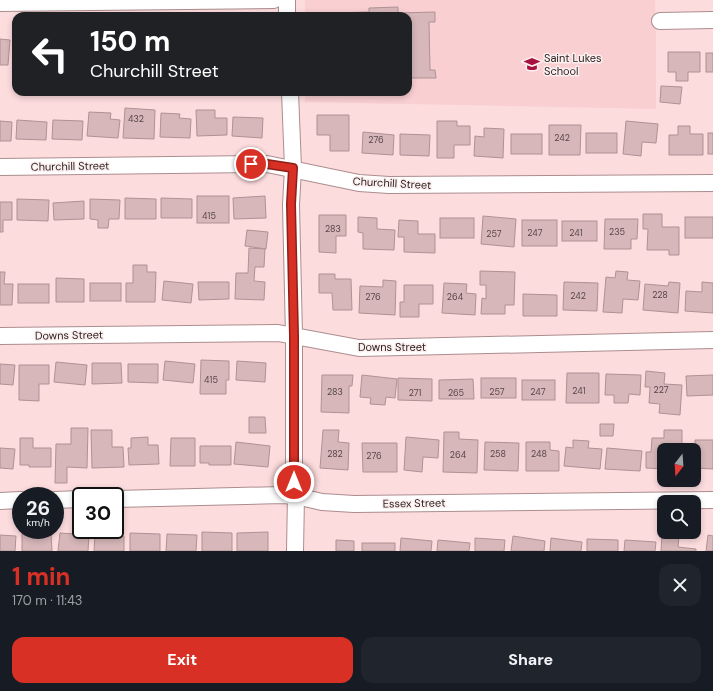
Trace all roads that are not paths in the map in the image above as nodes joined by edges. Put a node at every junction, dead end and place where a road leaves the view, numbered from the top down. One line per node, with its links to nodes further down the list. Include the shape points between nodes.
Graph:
1 (274, 0): 3 (street)
2 (287, 0): 4 (street)
3 (0, 4)
4 (287, 12)
5 (713, 20): 6 (street)
6 (660, 21)
7 (290, 96): 9 (street)
8 (0, 167): 9 (street, Churchill Street, via 267,164)
9 (293, 168): 10 (street, Churchill Street, via 359,183 389,185); 12 (street, via 291,204)
10 (713, 183)
11 (0, 336): 12 (street, Downs Street, via 278,333)
12 (294, 336): 13 (street, Downs Street, via 359,348); 14 (street)
13 (713, 340)
14 (296, 496): 15 (street, Essex Street); 17 (street, Essex Street, via 322,502 354,504); 19 (street)
15 (124, 498)
16 (12, 500): 18 (street)
17 (713, 500)
18 (0, 501)
19 (295, 551)

